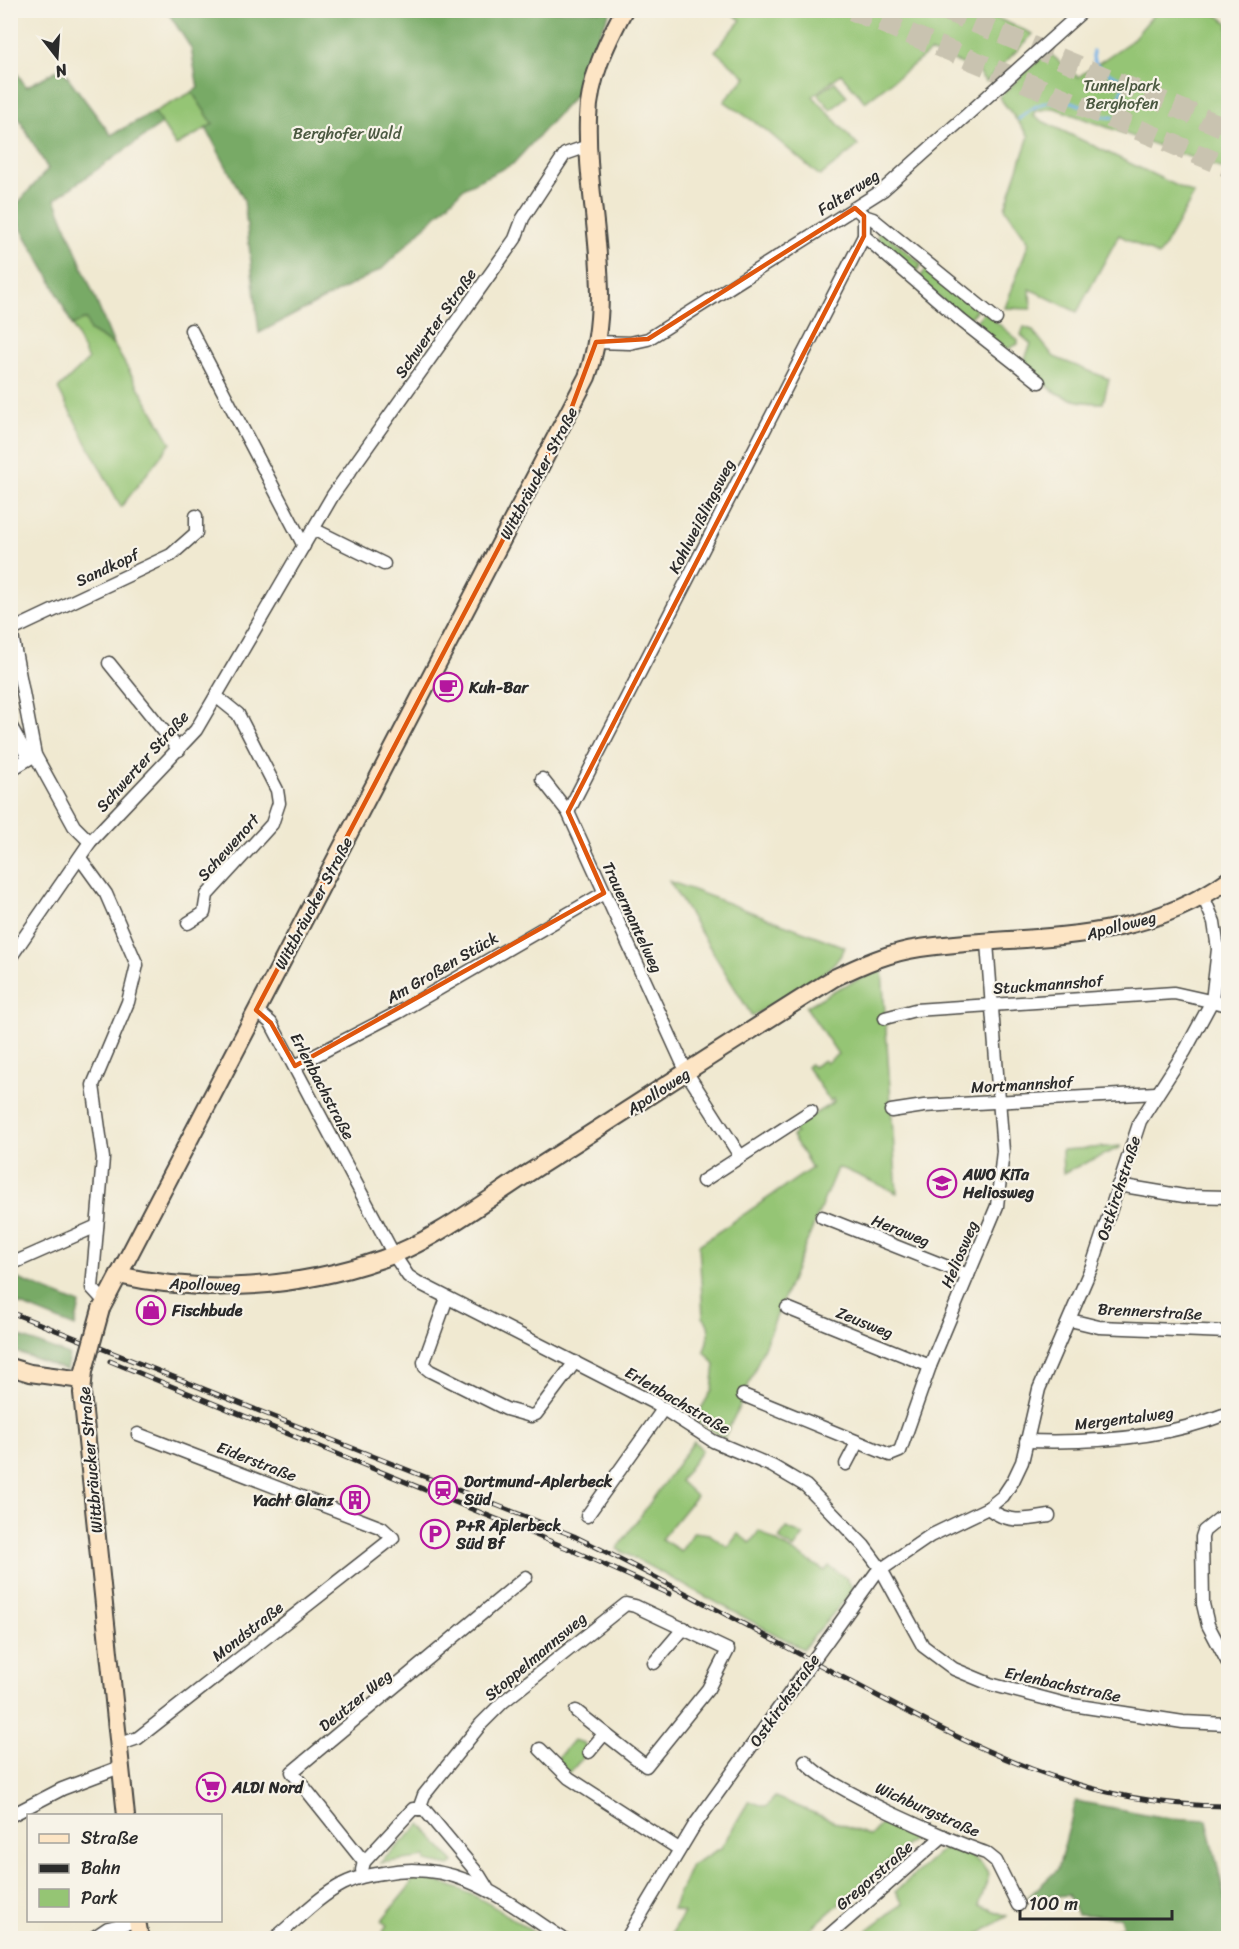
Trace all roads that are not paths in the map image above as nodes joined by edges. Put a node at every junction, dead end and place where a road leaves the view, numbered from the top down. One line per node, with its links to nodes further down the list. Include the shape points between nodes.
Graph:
1 (624, 10): 3 (main road, Wittbräucker Straße, via 598,67 587,117)
2 (1084, 10): 4 (street, Falterweg)
3 (588, 146): 12 (main road, Wittbräucker Straße, via 598,259); 15 (street, Schwerter Straße, via 565,154 523,218 515,239 333,495)
4 (860, 212): 5 (street); 6 (street); 12 (street, Falterweg, via 648,339)
5 (864, 236): 7 (street); 26 (street, Kohlweißlingsweg)
6 (926, 263): 7 (street); 8 (street)
7 (913, 278): 10 (street)
8 (979, 306): 9 (street); 10 (street, via 972,320)
9 (996, 319)
10 (963, 322): 13 (street)
11 (191, 330): 16 (street)
12 (596, 342): 38 (main road, Wittbräucker Straße, via 587,377 570,412)
13 (1039, 382)
14 (196, 516): 18 (street, Sandkopf, via 196,533 171,555)
15 (313, 529): 16 (street, Schwerter Straße); 17 (street)
16 (304, 546): 20 (street, Schwerter Straße)
17 (384, 564)
18 (11, 627): 23 (street)
19 (109, 663): 22 (street)
20 (217, 697): 22 (street, Schwerter Straße); 32 (street, Schewenort, via 238,714 277,790 279,803 272,824 207,895 204,913)
21 (10, 725): 23 (street)
22 (179, 750): 27 (street, Schwerter Straße)
23 (32, 756): 24 (street); 27 (street, via 74,826)
24 (10, 770)
25 (542, 779): 26 (street, Trauermantelweg)
26 (568, 812): 30 (street, Trauermantelweg)
27 (90, 842): 28 (street, Schwerter Straße)
28 (80, 858): 34 (street, Schwerter Straße); 51 (street, via 106,894 137,965 128,1002 93,1085 103,1158)
29 (1228, 880): 31 (main road)
30 (604, 893): 40 (street, Am Großen Stück, via 399,1012); 41 (street, Trauermantelweg)
31 (1203, 896): 33 (main road, Apolloweg, via 1166,913 1116,928 1078,936); 35 (street, Ostkirchstraße, via 1214,922 1218,949)
32 (188, 923)
33 (987, 943): 36 (street, Heliosweg); 41 (main road, Apolloweg, via 918,948 868,962 834,978)
34 (10, 958)
35 (1212, 1001): 36 (street, Stuckmannshof, via 1174,993); 37 (street, Stuckmannshof); 42 (street, Ostkirchstraße)
36 (992, 1004): 39 (street, Stuckmannshof, via 915,1010); 43 (street, Heliosweg)
37 (1228, 1005)
38 (256, 1010): 40 (street, Erlenbachstraße, via 271,1023); 54 (main road, Wittbräucker Straße)
39 (885, 1018)
40 (295, 1066): 52 (street, Erlenbachstraße)
41 (687, 1073): 46 (street, Trauermantelweg); 52 (main road, Apolloweg)
42 (1156, 1093): 43 (street, Mortmannshof); 48 (street, Ostkirchstraße, via 1140,1121)
43 (999, 1101): 45 (street, Mortmannshof); 55 (street, Heliosweg, via 1003,1167 997,1206)
44 (811, 1111): 46 (street)
45 (891, 1111)
46 (740, 1156): 47 (street)
47 (703, 1181)
48 (1118, 1185): 49 (street, via 1184,1196); 59 (street, Ostkirchstraße, via 1095,1260)
49 (1228, 1197)
50 (822, 1217): 55 (street, Heraweg)
51 (97, 1226): 53 (street); 57 (street, via 92,1288)
52 (394, 1255): 54 (main road, Apolloweg, via 301,1281 269,1284 181,1284); 56 (street, Erlenbachstraße, via 408,1276)
53 (11, 1264)
54 (118, 1275): 57 (main road, Wittbräucker Straße)
55 (968, 1275): 62 (street, Heliosweg)
56 (447, 1298): 61 (street, Erlenbachstraße); 61 (street, via 424,1362 430,1371 506,1409 531,1416)
57 (102, 1305): 64 (main road, Wittbräucker Straße, bridge)
58 (787, 1308): 62 (street, Zeusweg)
59 (1070, 1320): 60 (street, Brennerstraße, via 1099,1326); 69 (street, Ostkirchstraße, via 1039,1389)
60 (1228, 1332)
61 (575, 1362): 66 (street, Erlenbachstraße)
62 (930, 1366): 70 (street, Heliosweg, via 900,1451 890,1455)
63 (10, 1367): 64 (main road, via 30,1373)
64 (83, 1376): 85 (main road, Wittbräucker Straße)
65 (743, 1395): 70 (street, Heliosweg)
66 (664, 1408): 74 (street); 77 (street, Erlenbachstraße, via 713,1442 772,1466 806,1486 845,1524)
67 (1223, 1415): 69 (street, Mergentalweg, via 1198,1425 1122,1437)
68 (138, 1434): 76 (street, Eiderstraße, via 382,1528)
69 (1026, 1441): 72 (street, Ostkirchstraße, via 1013,1481)
70 (857, 1443): 71 (street)
71 (846, 1464)
72 (988, 1508): 75 (street, via 1009,1520); 77 (street, Ostkirchstraße, via 930,1536)
73 (1228, 1515): 81 (street, via 1204,1531 1201,1559 1205,1615)
74 (587, 1516)
75 (1049, 1516)
76 (393, 1538): 85 (street, Mondstraße, via 138,1738)
77 (881, 1569): 83 (street, Erlenbachstraße, via 923,1646 973,1678 1080,1707 1184,1722); 94 (street, Ostkirchstraße)
78 (526, 1577): 95 (street, Deutzer Weg, via 292,1772)
79 (684, 1628): 80 (street); 84 (street, via 728,1650 708,1689 646,1766); 90 (street, Stoppelmannsweg, via 626,1604 496,1709 423,1795)
80 (654, 1663)
81 (1228, 1663)
82 (576, 1711): 84 (street)
83 (1228, 1724)
84 (604, 1734): 87 (street)
85 (118, 1745): 89 (main road, Wittbräucker Straße)
86 (540, 1749): 94 (street, via 569,1778)
87 (589, 1752)
88 (805, 1761): 93 (street, Wichburgstraße, via 823,1778)
89 (120, 1767): 91 (main road, Wittbräucker Straße); 92 (street, via 62,1789)
90 (419, 1809): 95 (street, Stoppelmannsweg, via 413,1809); 97 (street, via 424,1809)
91 (126, 1814)
92 (10, 1816)
93 (943, 1836): 98 (street, Wichburgstraße, via 992,1857); 106 (street, Gregorstraße)
94 (679, 1849): 105 (street, Ostkirchstraße)
95 (364, 1862): 96 (street)
96 (361, 1877): 97 (street, via 425,1869 465,1878); 103 (street, via 332,1891)
97 (487, 1888): 104 (street)
98 (1018, 1905)
99 (132, 1922): 101 (street, via 116,1925)
100 (137, 1922): 102 (main road)
101 (93, 1938)
102 (140, 1938)
103 (275, 1938)
104 (562, 1938)
105 (627, 1938)
106 (826, 1938)

